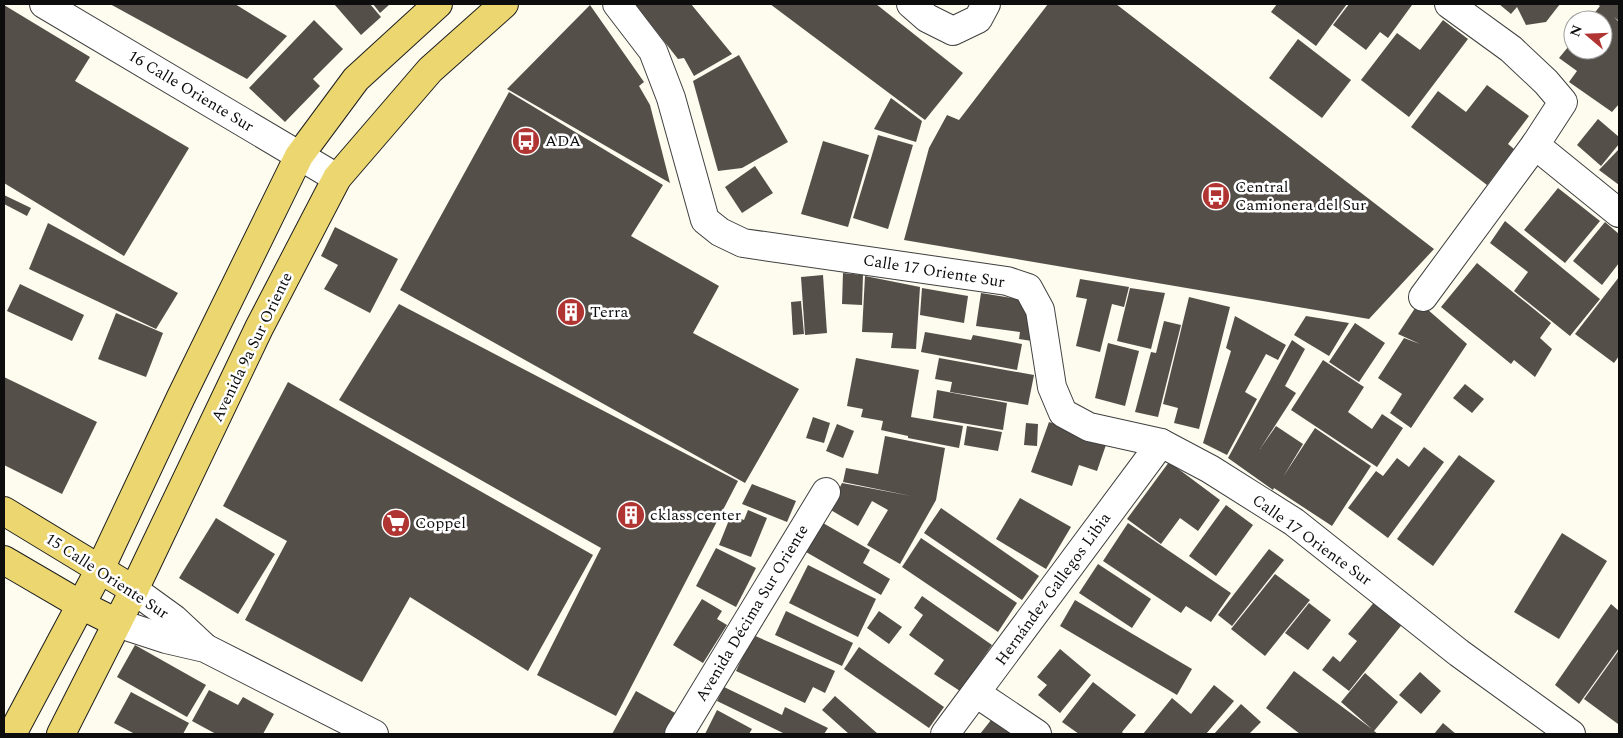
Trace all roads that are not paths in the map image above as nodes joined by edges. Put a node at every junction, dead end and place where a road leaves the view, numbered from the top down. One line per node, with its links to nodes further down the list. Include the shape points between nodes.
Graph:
1 (44, 4): 9 (street, 16 Calle Oriente Sur)
2 (438, 4): 9 (main road, via 356,79)
3 (504, 4): 10 (main road, Avenida 9a Sur Oriente, via 430,70)
4 (618, 4): 13 (street, Calle 17 Oriente Sur, via 653,51 671,98 706,220 720,232 743,243 1007,281 1028,288 1040,310 1052,387 1064,413 1089,427)
5 (912, 4): 6 (street, via 927,18 953,31 978,19)
6 (986, 4)
7 (1449, 4): 8 (street, via 1511,49 1563,102)
8 (1536, 145): 11 (street); 12 (street)
9 (299, 156): 10 (street, 16 Calle Oriente Sur); 17 (main road)
10 (337, 178): 18 (main road, Avenida 9a Sur Oriente, via 260,328)
11 (1619, 213)
12 (1424, 297)
13 (1161, 444): 22 (street, Hernández Gallegos Libia); 29 (street, Calle 17 Oriente Sur, via 1210,469 1294,522 1459,653)
14 (826, 492): 26 (street, Avenida Décima Sur Oriente)
15 (4, 511): 17 (main road, 15 Calle Oriente Sur)
16 (4, 560): 19 (main road, 15 Calle Oriente Sur)
17 (100, 568): 18 (main road, 15 Calle Oriente Sur); 19 (main road)
18 (134, 590): 20 (main road, Avenida 9a Sur Oriente); 21 (street, 15 Calle Oriente Sur, via 174,619)
19 (81, 605): 20 (main road, 15 Calle Oriente Sur); 23 (main road)
20 (117, 623): 21 (street, 15 Calle Oriente Sur); 24 (main road, Avenida 9a Sur Oriente)
21 (205, 648): 25 (street, 15 Calle Oriente Sur)
22 (976, 693): 27 (street, Hernández Gallegos Libia); 28 (street)
23 (12, 734)
24 (61, 734)
25 (374, 734)
26 (679, 734)
27 (945, 734)
28 (1037, 734)
29 (1571, 734)

